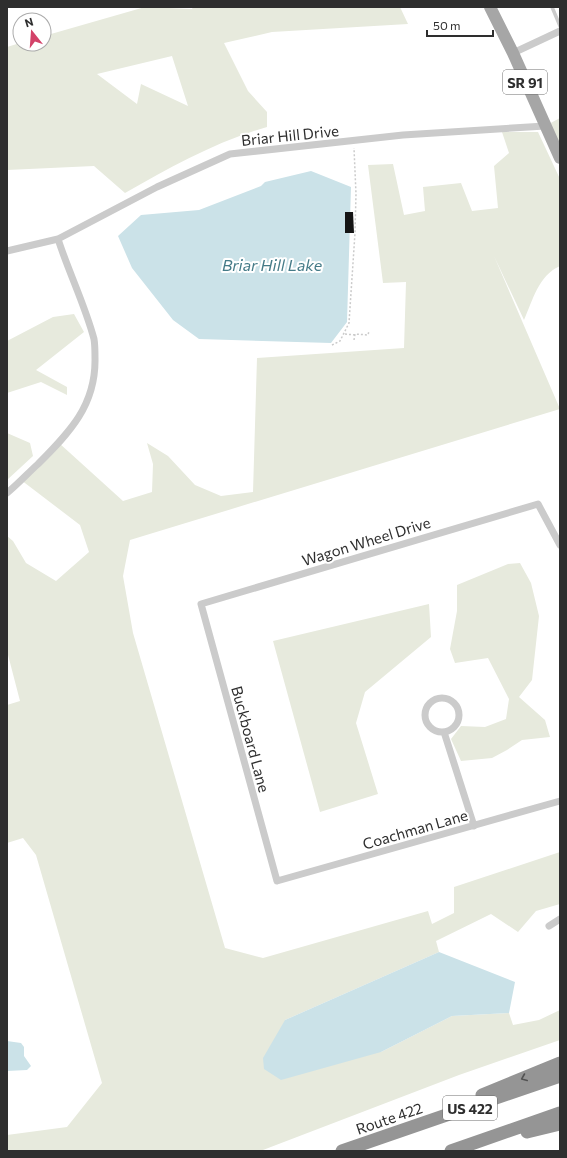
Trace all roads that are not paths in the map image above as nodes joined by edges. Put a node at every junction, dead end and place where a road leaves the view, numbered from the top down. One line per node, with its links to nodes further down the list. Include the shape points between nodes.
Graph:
1 (490, 7): 5 (main road, SR 91)
2 (552, 7): 3 (lane)
3 (560, 26)
4 (560, 31): 5 (street)
5 (513, 53): 6 (main road, SR 91)
6 (545, 126): 7 (main road, SR 91); 8 (street, Briar Hill Drive, via 403,135 230,154 163,184)
7 (560, 158)
8 (58, 239): 9 (street, Briar Hill Drive); 10 (street, via 81,298 94,341 95,374 88,401 77,422)
9 (7, 251)
10 (7, 493)
11 (560, 545): 12 (street, Wagon Wheel Drive, via 538,504)
12 (201, 604): 16 (street, Buckboard Lane)
13 (444, 732): 13 (street, via 454,727 459,716 456,705 442,697 431,700 424,716 428,726 438,732); 15 (street)
14 (560, 801): 15 (street, Coachman Lane)
15 (474, 826): 16 (street, Coachman Lane)
16 (277, 881)
17 (560, 919): 18 (street)
18 (549, 926)
19 (560, 1062): 23 (highway, one-way to 23)
20 (560, 1076): 23 (highway, Route 422 / US 422)
21 (560, 1113): 24 (highway, US 422)
22 (560, 1124): 24 (highway)
23 (379, 1139): 25 (highway, Route 422 / US 422)
24 (469, 1145): 26 (highway, US 422)
25 (342, 1151)
26 (451, 1151)

